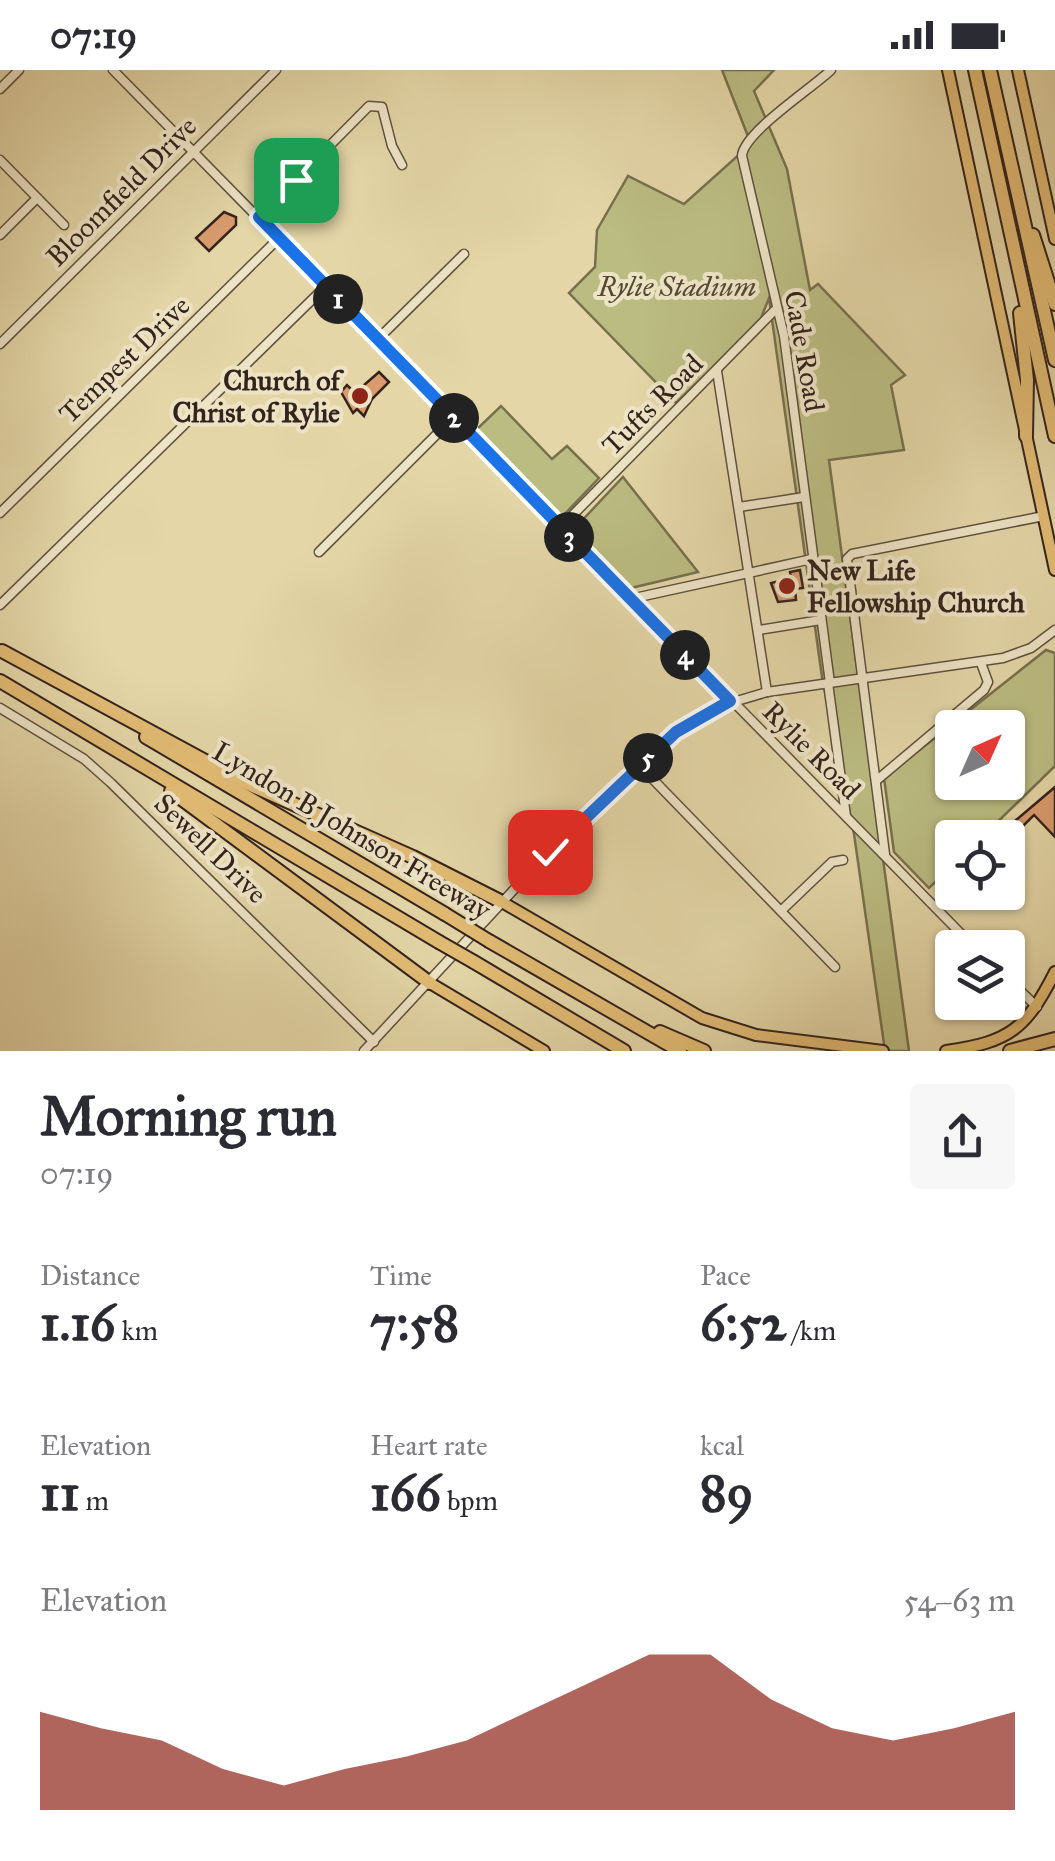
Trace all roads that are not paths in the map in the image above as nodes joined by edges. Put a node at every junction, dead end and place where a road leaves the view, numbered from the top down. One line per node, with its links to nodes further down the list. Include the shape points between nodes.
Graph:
1 (19, 70): 9 (street)
2 (113, 70): 10 (street, Rylie Road)
3 (276, 70): 10 (street, Bloomfield Drive)
4 (832, 70): 24 (street, Cade Road, via 742,147)
5 (948, 70): 30 (main road)
6 (975, 70): 21 (highway)
7 (990, 70): 14 (highway)
8 (1018, 70): 19 (main road)
9 (0, 89)
10 (194, 150): 15 (street, Rylie Road); 26 (street, Bloomfield Drive)
11 (0, 160): 13 (street)
12 (402, 165): 15 (street, via 382,107 369,106)
13 (37, 198): 16 (street); 17 (street)
14 (1020, 206): 23 (highway); 27 (highway)
15 (259, 217): 18 (street, Rylie Road)
16 (64, 225)
17 (0, 235)
18 (280, 238): 22 (street, Rylie Road); 34 (street, Tempest Drive)
19 (1055, 239)
20 (464, 254): 25 (street)
21 (1020, 280): 30 (highway); 31 (highway)
22 (326, 286): 25 (street, Rylie Road); 42 (street)
23 (1055, 304)
24 (774, 311): 28 (street, Tufts Road); 32 (street, Cade Road, via 784,336)
25 (378, 339): 29 (street, Rylie Road)
26 (0, 344)
27 (1055, 360)
28 (717, 371): 33 (street); 36 (street, Tufts Road)
29 (454, 418): 36 (street, Rylie Road); 37 (street)
30 (1026, 436): 35 (main road)
31 (1055, 436)
32 (804, 497): 33 (street); 38 (street, Cade Road)
33 (739, 508): 39 (street)
34 (0, 513)
35 (1044, 516): 40 (main road); 48 (street, via 852,554 847,565)
36 (561, 528): 41 (street, Rylie Road)
37 (319, 552)
38 (812, 559): 39 (street); 43 (street, Cade Road)
39 (749, 569): 41 (street); 44 (street)
40 (1055, 570)
41 (630, 599): 52 (street, Rylie Road)
42 (0, 605)
43 (821, 620): 44 (street); 50 (street, Cade Road)
44 (759, 630): 51 (street)
45 (1055, 630): 47 (street, via 1016,655)
46 (1, 650): 60 (highway, via 244,782); 65 (highway, Lyndon B Johnson Freeway, bridge)
47 (982, 663): 48 (street); 56 (street, via 984,690)
48 (866, 679): 50 (street); 56 (street)
49 (0, 680): 54 (highway, Lyndon B Johnson Freeway)
50 (829, 683): 51 (street); 57 (street, Cade Road)
51 (767, 692): 52 (street)
52 (730, 701): 55 (street, via 692,720); 57 (street, Rylie Road)
53 (0, 708): 70 (street, Sewell Drive, via 111,783)
54 (88, 732): 66 (highway); 73 (highway, Lyndon B Johnson Freeway, bridge)
55 (640, 766): 60 (street); 61 (street)
56 (877, 780): 58 (street)
57 (846, 816): 58 (street, Rylie Road)
58 (885, 854): 62 (street, Rylie Road)
59 (843, 860): 61 (street, via 832,862)
60 (502, 902): 66 (street); 76 (main road, Lyndon B Johnson Freeway, via 702,1018 756,1035)
61 (783, 909): 63 (street)
62 (958, 930)
63 (835, 968)
64 (1055, 972): 68 (main road)
65 (550, 977): 74 (highway, Lyndon B Johnson Freeway); 75 (highway)
66 (430, 984): 70 (street); 72 (main road)
67 (1025, 994): 68 (street)
68 (1038, 1006): 77 (main road, via 1021,1027 994,1042)
69 (1055, 1039): 78 (highway)
70 (374, 1042): 71 (street)
71 (364, 1051)
72 (544, 1051)
73 (624, 1051)
74 (680, 1051)
75 (704, 1051)
76 (883, 1051)
77 (946, 1051)
78 (1010, 1051)

